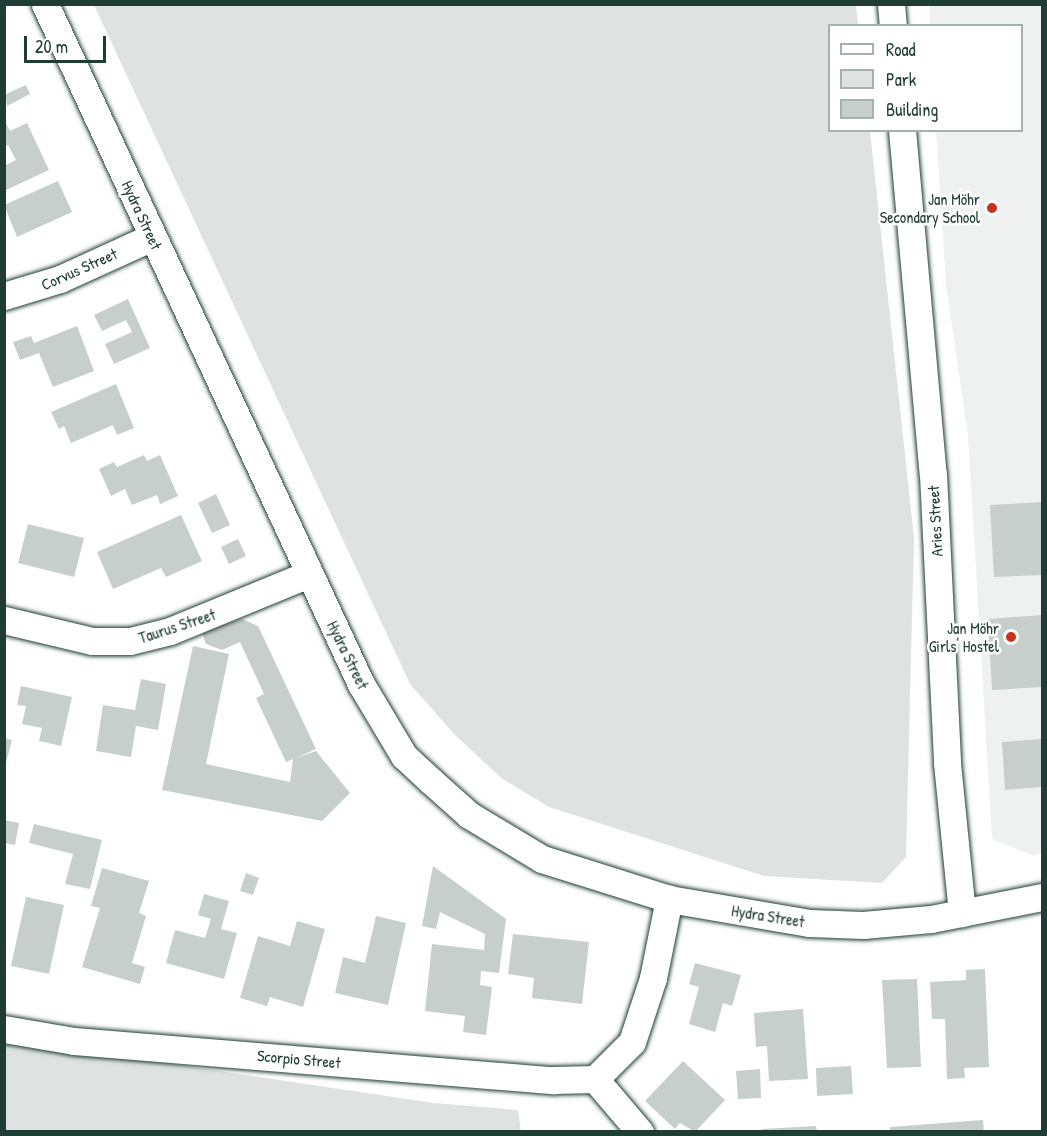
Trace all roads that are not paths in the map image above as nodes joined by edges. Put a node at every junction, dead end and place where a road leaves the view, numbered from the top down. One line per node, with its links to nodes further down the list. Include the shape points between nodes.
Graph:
1 (45, 4): 5 (street, Hydra Street)
2 (891, 4): 3 (street)
3 (892, 24)
4 (902, 132): 11 (street, Aries Street, via 933,474 947,763)
5 (152, 237): 6 (street, Corvus Street, via 60,279); 7 (street, Hydra Street)
6 (4, 296)
7 (309, 574): 8 (street, Taurus Street, via 170,631 130,641 92,641); 10 (street, Hydra Street, via 375,710 404,756 431,781 469,815 542,859)
8 (4, 620)
9 (1042, 897): 11 (street, Hydra Street)
10 (669, 899): 11 (street, Hydra Street, via 810,923 888,924); 13 (street, via 653,978 632,1042)
11 (962, 912)
12 (4, 1029): 13 (street, Scorpio Street, via 74,1041 553,1080)
13 (595, 1079): 14 (street)
14 (640, 1131)

